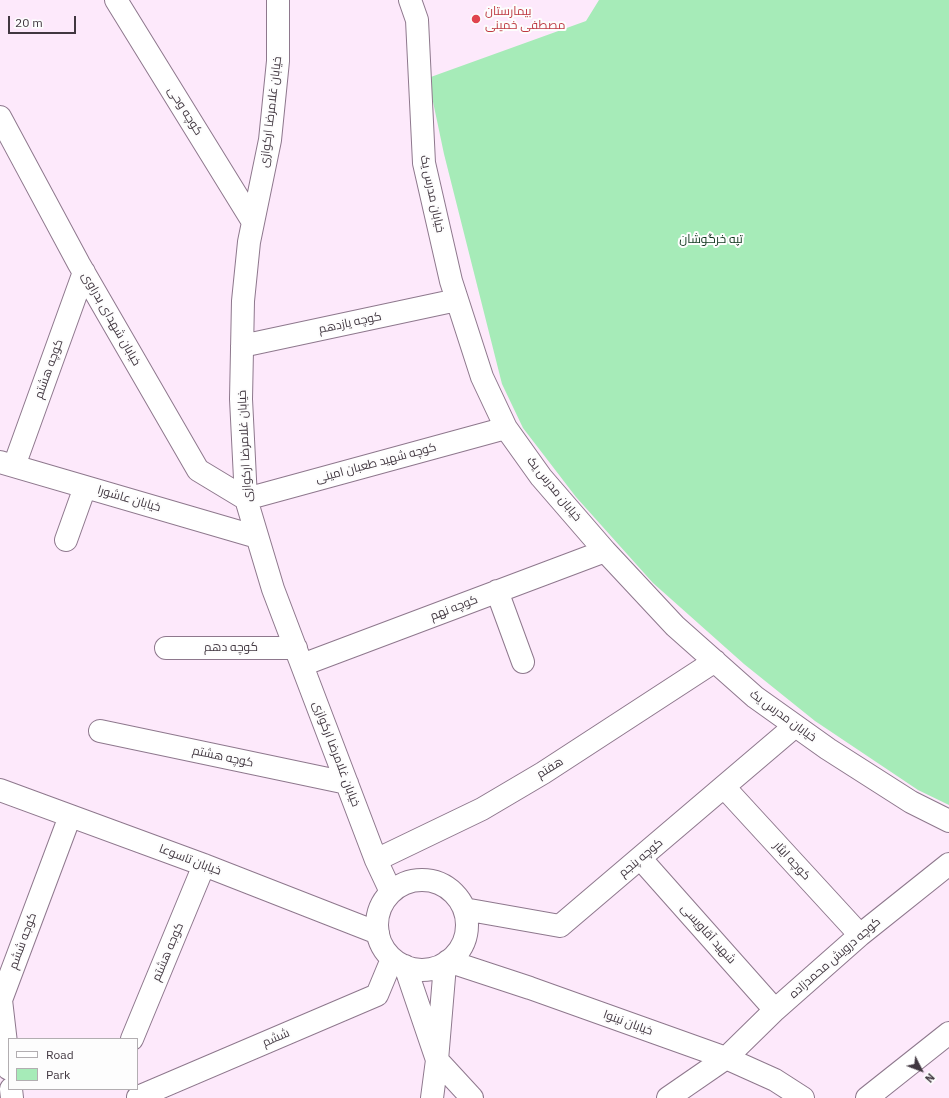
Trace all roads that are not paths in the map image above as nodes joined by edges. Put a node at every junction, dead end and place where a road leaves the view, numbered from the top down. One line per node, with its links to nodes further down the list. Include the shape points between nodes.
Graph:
1 (116, 0): 5 (street, کوچه وحی)
2 (278, 0): 5 (street, خیابان غلامرضا ارکوازی, via 278,61 270,140)
3 (410, 0): 7 (street, خیابان مدرس یک, via 417,20 424,163)
4 (0, 116): 6 (street, خیابان شهدای بدراوی)
5 (253, 222): 8 (street, خیابان غلامرضا ارکوازی, via 243,301)
6 (84, 272): 10 (street, کوچه هشتم); 12 (street, خیابان شهدای بدراوی, via 198,470)
7 (457, 300): 8 (street, کوچه یازدهم); 9 (street, خیابان مدرس یک, via 482,378)
8 (242, 346): 12 (street, خیابان غلامرضا ارکوازی, via 241,399)
9 (506, 428): 12 (street, کوچه شهید طعبان امینی); 15 (street, خیابان مدرس یک, via 542,477)
10 (7, 464): 11 (street, خیابان عاشورا)
11 (85, 487): 13 (street, خیابان عاشورا); 14 (street)
12 (246, 499): 13 (street, خیابان غلامرضا ارکوازی)
13 (257, 537): 18 (street, خیابان غلامرضا ارکوازی, via 273,589)
14 (66, 540)
15 (605, 551): 16 (street, کوچه نهم); 19 (street, خیابان مدرس یک, via 675,626)
16 (497, 591): 18 (street, کوچه نهم); 20 (street)
17 (166, 648): 18 (street, کوچه دهم)
18 (299, 656): 23 (street, خیابان غلامرضا ارکوازی)
19 (715, 661): 21 (street, خیابان مدرس یک, via 755,697); 29 (street, هفتم, via 543,773 482,809)
20 (522, 662)
21 (796, 726): 24 (street, کوچه پنجم); 27 (street, خیابان مدرس یک, via 911,802)
22 (100, 730): 23 (street, کوچه هشتم)
23 (347, 783): 29 (street, خیابان غلامرضا ارکوازی)
24 (724, 787): 28 (street, کوچه پنجم); 35 (street, کوچه ایثار)
25 (0, 790): 26 (street, خیابان تاسوعا)
26 (70, 816): 31 (street, خیابان تاسوعا); 42 (street, کوجه ششم, via 1,1000)
27 (949, 821)
28 (640, 858): 33 (street, کوچه پنجم, via 560,926); 38 (street, شهید آقاویسی)
29 (376, 860): 32 (street, خیابان غلامرضا ارکوازی)
30 (949, 864): 35 (street, کوچه درویش محمدزاده)
31 (204, 865): 34 (street, خیابان تاسوعا); 40 (street, کوجه هشتم)
32 (392, 892): 33 (street, via 404,884 418,880 432,881 446,887 457,896); 34 (street, via 382,904 378,918)
33 (464, 909): 37 (street, via 467,920 463,943)
34 (378, 933): 36 (street, via 383,947)
35 (860, 935): 38 (street, کوچه درویش محمدزاده)
36 (399, 962): 37 (street, via 420,970); 43 (street); 44 (street, ششم, via 377,995)
37 (446, 963): 41 (street, خیابان نینوا, via 530,988); 43 (street)
38 (776, 1010): 41 (street, کوچه درویش محمدزاده)
39 (949, 1033): 49 (street)
40 (132, 1038)
41 (726, 1058): 47 (street, کوچه درویش محمدزاده); 48 (street, خیابان نینوا, via 775,1080)
42 (8, 1060)
43 (437, 1060): 45 (street); 46 (street)
44 (138, 1097)
45 (432, 1098)
46 (472, 1098)
47 (668, 1098)
48 (803, 1098)
49 (867, 1098)

